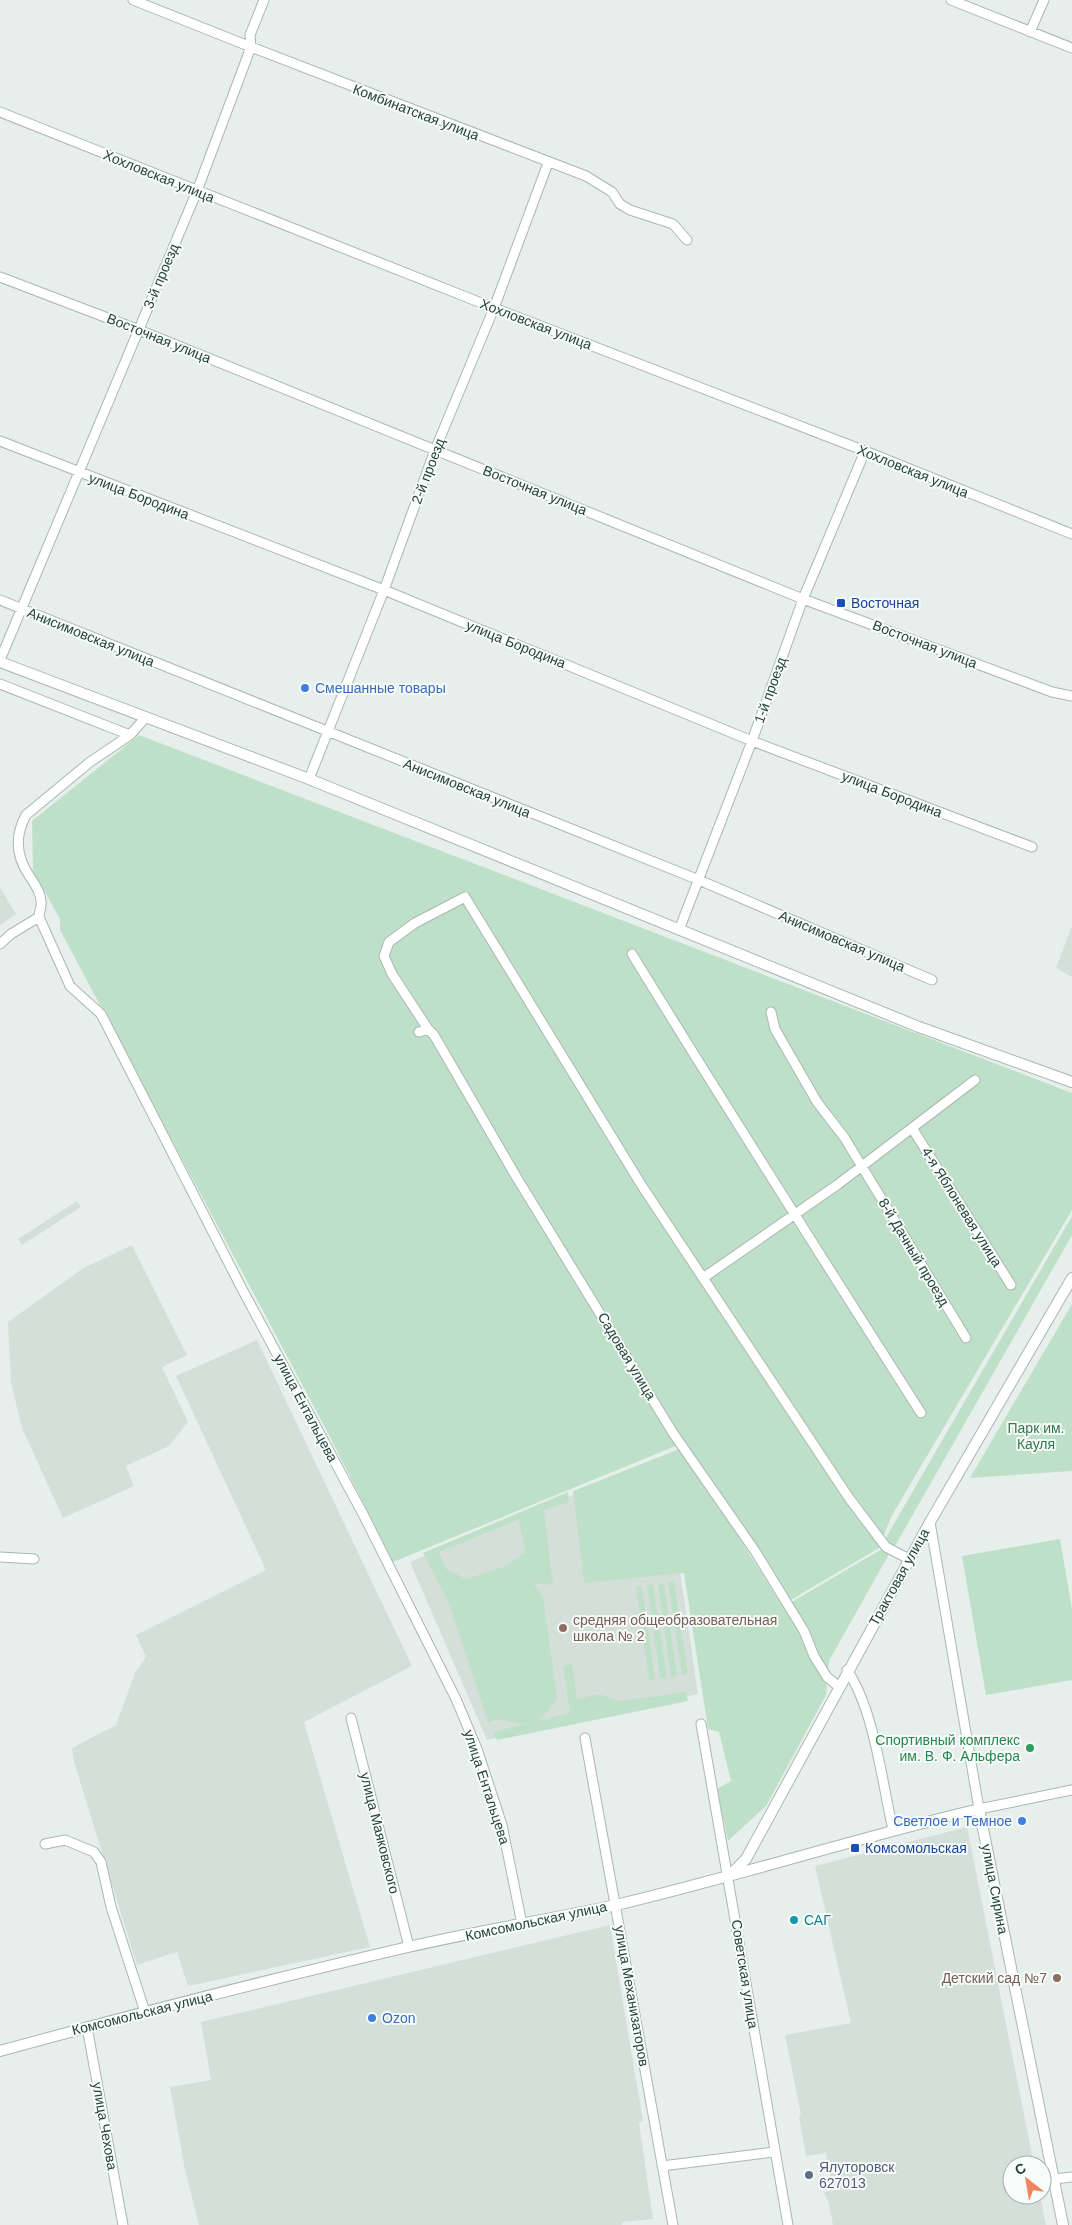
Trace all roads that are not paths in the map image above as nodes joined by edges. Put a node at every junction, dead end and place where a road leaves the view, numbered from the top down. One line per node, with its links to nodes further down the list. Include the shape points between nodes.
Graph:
1 (133, 0): 6 (street, Комбинатская улица)
2 (264, 0): 6 (street, 3-й проезд, via 250,35)
3 (951, 0): 5 (street)
4 (1044, 0): 5 (street)
5 (1030, 32): 7 (street)
6 (251, 48): 9 (street, Комбинатская улица); 10 (street, 3-й проезд)
7 (1072, 48)
8 (0, 112): 10 (street, Хохловская улица)
9 (548, 163): 11 (street, Комбинатская улица, via 604,185 620,204 673,224); 13 (street, 2-й проезд)
10 (197, 190): 13 (street, Хохловская улица); 14 (street, 3-й проезд)
11 (687, 240)
12 (0, 277): 14 (street, Восточная улица)
13 (494, 308): 16 (street, 2-й проезд); 17 (street, Хохловская улица)
14 (139, 330): 16 (street, Восточная улица); 18 (street, 3-й проезд)
15 (0, 441): 18 (street, улица Бородина)
16 (435, 450): 20 (street, 2-й проезд); 21 (street, Восточная улица)
17 (865, 451): 19 (street, Хохловская улица); 21 (street, 1-й проезд)
18 (78, 472): 20 (street, улица Бородина); 23 (street, 3-й проезд)
19 (1072, 534)
20 (384, 590): 28 (street, 2-й проезд); 30 (street, улица Бородина)
21 (803, 598): 26 (street, Восточная улица, via 1052,692); 30 (street, 1-й проезд)
22 (0, 600): 23 (street, Анисимовская улица)
23 (21, 609): 24 (street, 3-й проезд); 28 (street, Анисимовская улица)
24 (0, 661): 27 (street)
25 (0, 684): 29 (street)
26 (1072, 696)
27 (146, 717): 29 (street); 31 (street)
28 (327, 732): 31 (street, 2-й проезд); 33 (street, Анисимовская улица)
29 (130, 735): 34 (street, via 90,762 23,820 17,852 21,865 37,886 41,901)
30 (752, 741): 32 (street, улица Бородина); 33 (street, 1-й проезд)
31 (309, 779): 35 (street)
32 (1032, 847)
33 (699, 880): 35 (street, 1-й проезд); 38 (street, Анисимовская улица)
34 (39, 917): 36 (street); 65 (street, улица Ентальцева, via 70,986 101,1014 364,1516 456,1699 477,1749 502,1825)
35 (679, 930): 41 (street, via 919,1026)
36 (0, 944)
37 (632, 954): 44 (street)
38 (932, 980)
39 (771, 1012): 43 (street, 8-й Дачный проезд, via 775,1029 817,1102)
40 (975, 1080): 42 (street)
41 (1072, 1082)
42 (912, 1128): 43 (street); 47 (street, 4-я Яблоневая улица)
43 (862, 1166): 44 (street); 48 (street, 8-й Дачный проезд)
44 (796, 1215): 45 (street); 49 (street)
45 (703, 1278): 53 (street, via 848,1498 886,1547); 55 (street, Садовая улица, via 642,1186 465,897 415,923 388,942 384,956 424,1031 434,1035 673,1433 754,1551 804,1632 814,1656)
46 (1072, 1278): 50 (street, Трактовая улица)
47 (1012, 1285)
48 (966, 1338)
49 (921, 1413)
50 (930, 1522): 53 (street, Трактовая улица); 60 (street, улица Сирина)
51 (0, 1557): 52 (street)
52 (34, 1559)
53 (909, 1559): 54 (street, Трактовая улица)
54 (847, 1670): 55 (street, Трактовая улица); 61 (street, via 856,1683 868,1716)
55 (838, 1686): 63 (street, Трактовая улица, via 746,1859)
56 (351, 1718): 66 (street, улица Маяковского)
57 (701, 1724): 63 (street, Советская улица)
58 (585, 1738): 64 (street, улица Механизаторов)
59 (1072, 1790): 60 (street, Комсомольская улица)
60 (979, 1810): 61 (street, Комсомольская улица); 73 (street, улица Сирина)
61 (892, 1830): 63 (street, Комсомольская улица)
62 (45, 1844): 67 (street, via 65,1840 94,1852 101,1862 111,1907)
63 (728, 1877): 64 (street, Комсомольская улица); 70 (street, Советская улица)
64 (615, 1905): 65 (street, Комсомольская улица); 71 (street, улица Механизаторов)
65 (522, 1924): 66 (street, Комсомольская улица)
66 (409, 1947): 67 (street, Комсомольская улица)
67 (145, 2012): 68 (street, Комсомольская улица)
68 (87, 2027): 69 (street, Комсомольская улица); 74 (street, улица Чехова)
69 (0, 2051)
70 (774, 2152): 71 (street); 76 (street, Советская улица)
71 (662, 2166): 75 (street, улица Механизаторов)
72 (1072, 2177): 73 (street)
73 (1054, 2180): 77 (street, улица Сирина)
74 (123, 2225)
75 (673, 2225)
76 (788, 2225)
77 (1063, 2225)

